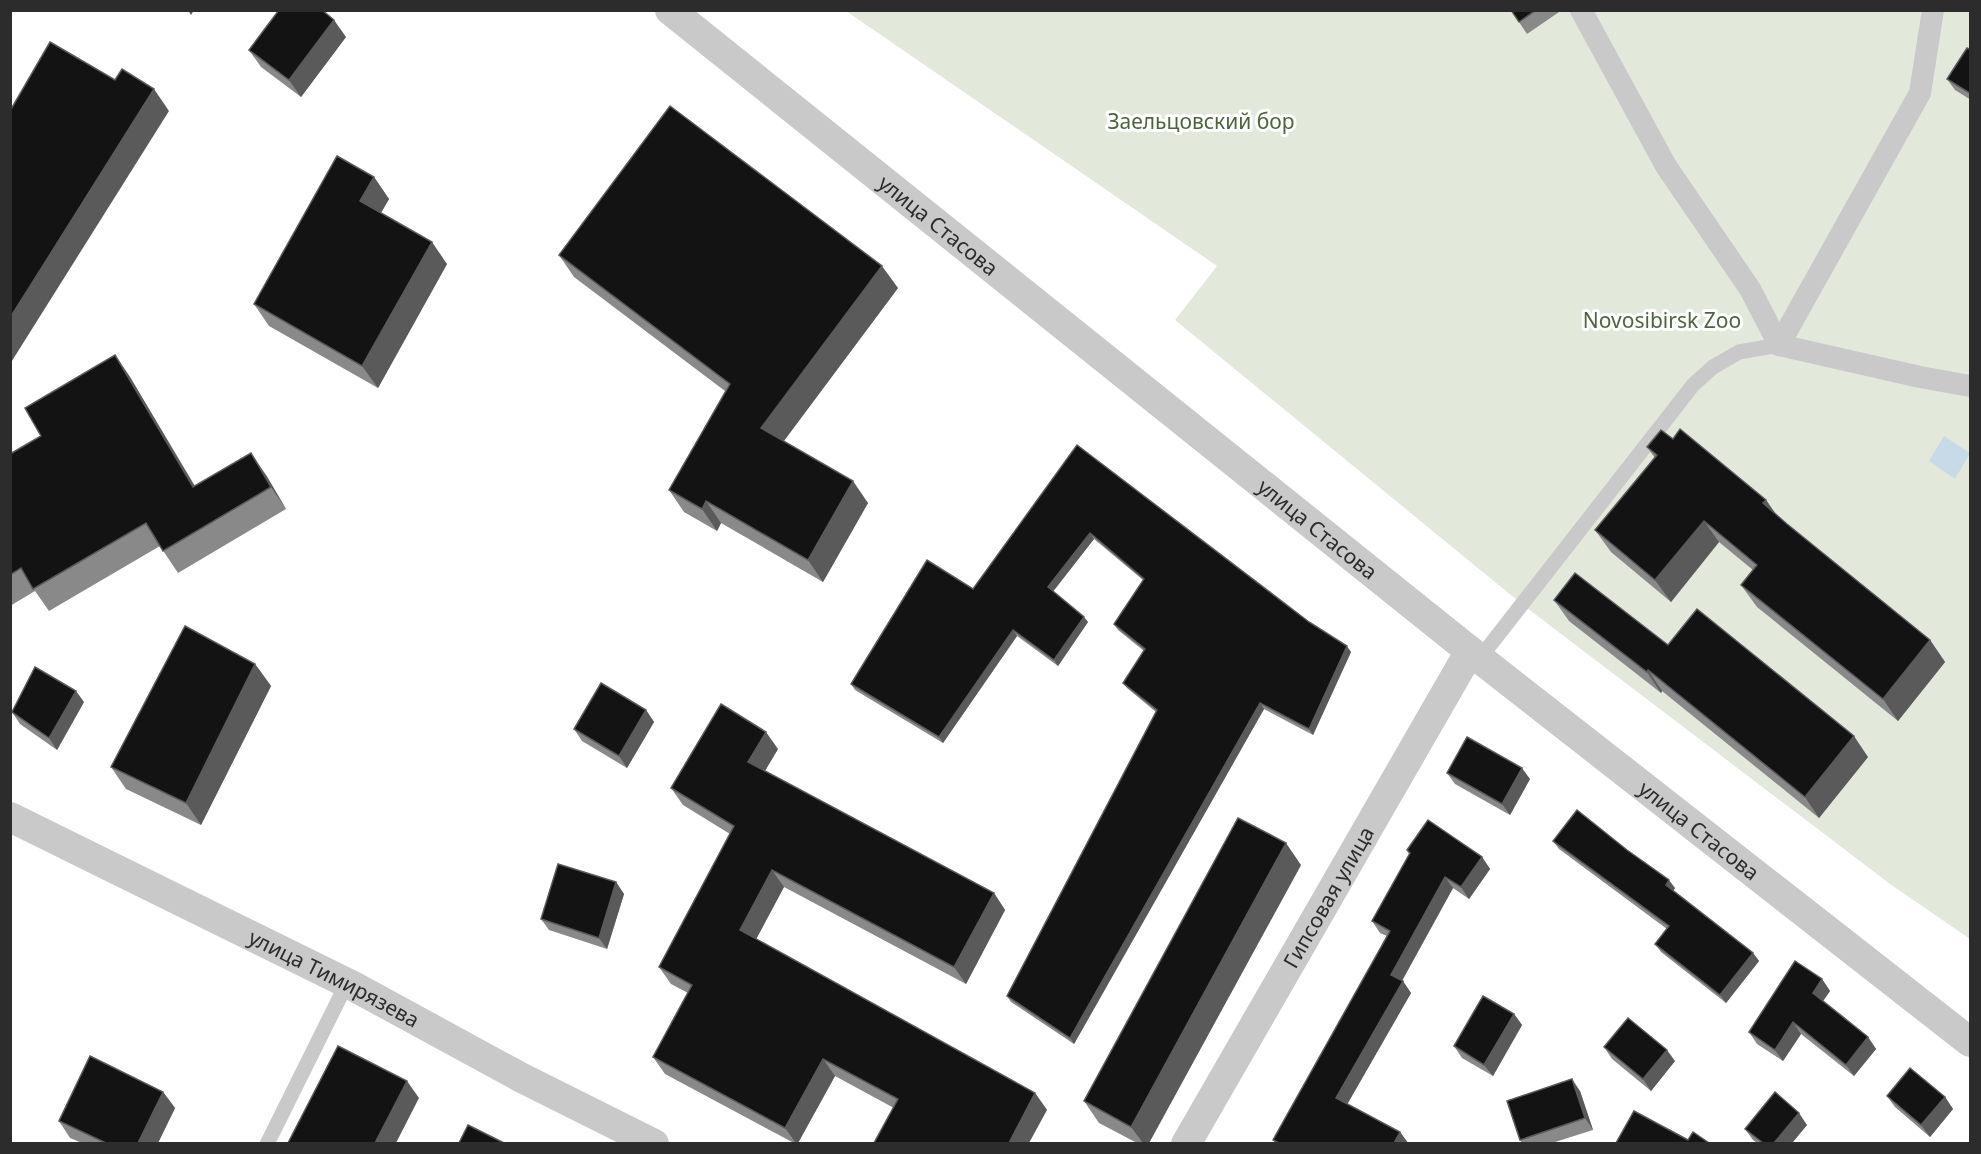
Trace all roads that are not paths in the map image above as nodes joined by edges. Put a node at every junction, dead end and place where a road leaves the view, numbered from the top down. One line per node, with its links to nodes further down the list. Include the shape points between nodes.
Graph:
1 (670, 10): 6 (street, улица Стасова)
2 (1581, 10): 4 (street, via 1666,166 1750,289)
3 (1933, 10): 4 (street, via 1920,93)
4 (1779, 345): 5 (street); 6 (lane, via 1739,352 1693,385 1523,605)
5 (1971, 386)
6 (1475, 655): 9 (street, улица Стасова); 12 (street, Гипсовая улица)
7 (10, 817): 8 (street, улица Тимирязева)
8 (347, 983): 10 (lane); 11 (street, улица Тимирязева, via 522,1078)
9 (1971, 1042)
10 (267, 1143)
11 (654, 1143)
12 (1186, 1143)

